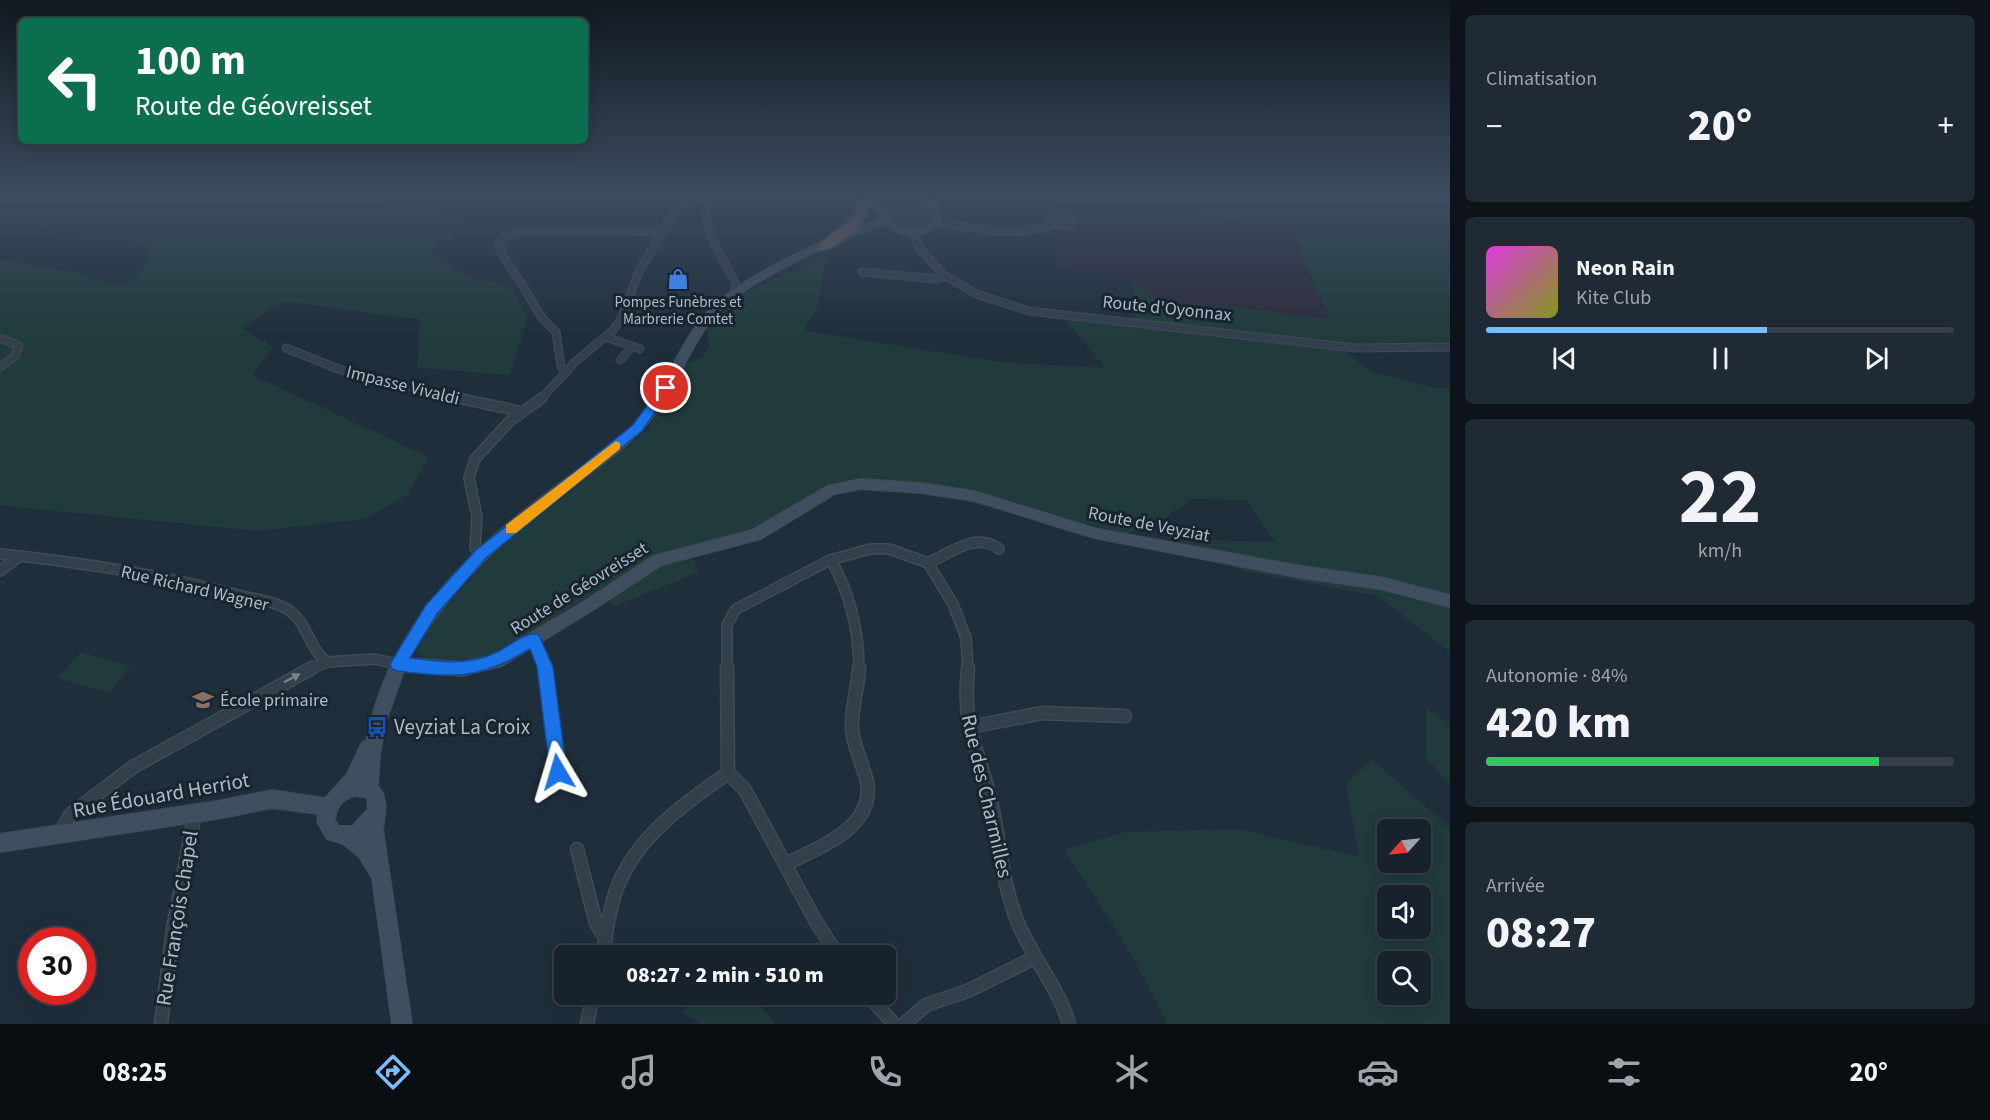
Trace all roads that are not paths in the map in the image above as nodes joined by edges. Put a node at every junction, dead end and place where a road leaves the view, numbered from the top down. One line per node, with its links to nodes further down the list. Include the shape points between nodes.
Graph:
1 (500, 242): 17 (street, via 501,255 543,321 556,332 561,366)
2 (656, 242): 11 (street, via 634,279 622,318)
3 (714, 242): 10 (street)
4 (831, 242): 7 (highway)
5 (835, 242): 7 (main road)
6 (917, 242): 9 (street, Route d'Oyonnax, via 922,255)
7 (824, 247): 10 (main road)
8 (862, 272): 9 (street, via 937,279)
9 (946, 276): 13 (street, Route d'Oyonnax, via 987,299 1029,312 1355,348)
10 (735, 286): 22 (main road, via 708,316 658,403 637,428)
11 (606, 337): 15 (street, via 637,347); 17 (street)
12 (0, 338): 16 (street, via 19,346 15,356)
13 (1450, 347)
14 (286, 348): 18 (street, Impasse Vivaldi, via 395,386)
15 (620, 360)
16 (0, 367)
17 (567, 372): 18 (street)
18 (523, 412): 22 (street, via 494,436 470,469 477,517 475,548)
19 (841, 487): 27 (main road, Route de Veyziat, via 882,485 974,496 1094,533 1301,572 1380,582); 28 (main road, Route de Géovreisset, via 756,535 658,560)
20 (999, 549): 25 (street, via 991,542 979,540)
21 (0, 554): 23 (street, Rue Richard Wagner)
22 (481, 554): 30 (main road, via 431,609)
23 (20, 556): 26 (street); 29 (street, Rue Richard Wagner, via 79,562 168,579 280,607 298,618 315,653)
24 (831, 560): 25 (street, via 853,552 887,549); 35 (street, via 730,615); 45 (street, via 843,579 858,630 858,686 852,724 856,750 866,771 866,804 852,827)
25 (928, 563): 32 (street, Rue des Charmilles, via 953,604 966,638)
26 (0, 571)
27 (1450, 602)
28 (533, 639): 30 (main road, Route de Géovreisset, via 477,668 446,670); 34 (street, via 545,667)
29 (327, 662): 30 (street, via 374,659); 41 (street, one-way to 29, via 67,818 133,767 298,674)
30 (398, 664): 33 (main road)
31 (1125, 716): 32 (street, via 1048,713)
32 (970, 727): 50 (street, Rue des Charmilles, via 993,810 1004,875)
33 (375, 733): 36 (main road); 37 (main road, via 353,780)
34 (558, 772)
35 (728, 773): 45 (street, via 745,790); 47 (street, via 658,829 631,862 620,881)
36 (369, 789): 37 (main road, via 356,786); 40 (main road, via 376,799)
37 (342, 791): 38 (main road)
38 (329, 807): 39 (main road, Rue Édouard Herriot, via 272,799); 42 (main road, via 328,829)
39 (195, 813): 41 (main road, Rue Édouard Herriot); 53 (street, Rue François Chapel, via 175,918)
40 (375, 814): 42 (main road, via 364,829); 46 (main road)
41 (58, 835): 43 (main road, Rue Édouard Herriot)
42 (347, 836): 46 (main road, via 365,851)
43 (0, 843)
44 (577, 849): 47 (street, via 596,923)
45 (786, 864): 49 (street)
46 (383, 880): 54 (main road)
47 (606, 939): 48 (street)
48 (605, 945)
49 (831, 945)
50 (1034, 958): 57 (street, via 964,992 924,1004); 58 (street, Rue des Charmilles, via 1064,1007)
51 (591, 1005): 55 (street)
52 (877, 1005): 56 (street)
53 (161, 1024)
54 (402, 1024)
55 (587, 1024)
56 (894, 1024)
57 (904, 1024)
58 (1069, 1024)

